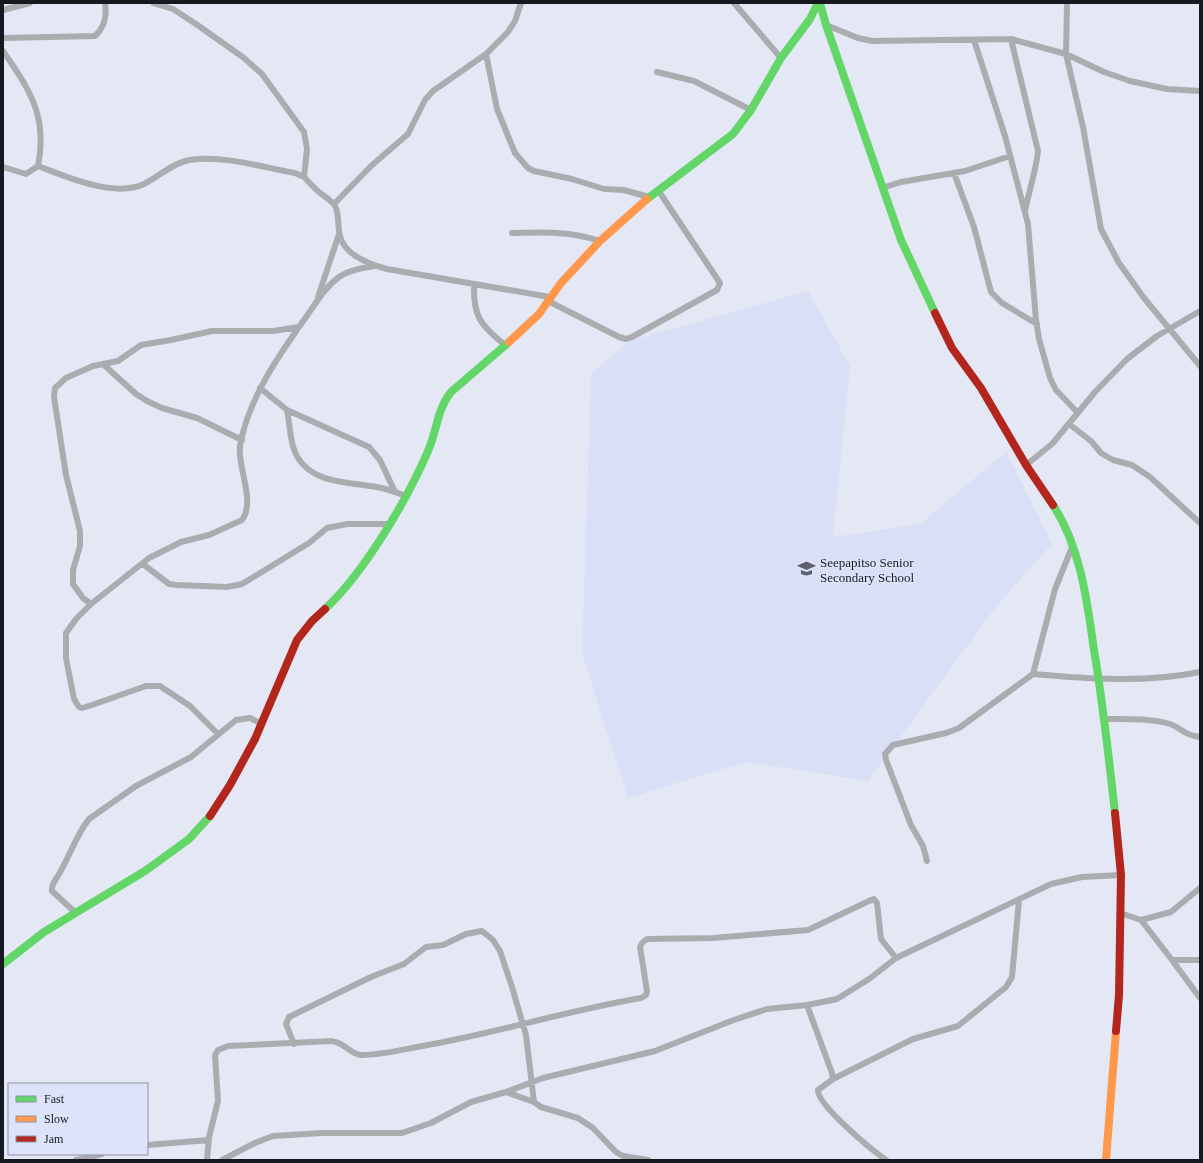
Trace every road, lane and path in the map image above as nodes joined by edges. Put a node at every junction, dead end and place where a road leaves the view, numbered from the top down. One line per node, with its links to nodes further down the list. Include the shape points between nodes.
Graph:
1 (30, 3): 8 (street)
2 (106, 3): 10 (street, via 106,20 95,36)
3 (153, 3): 24 (street, via 173,9 244,58 262,74 304,132 307,149)
4 (521, 3): 14 (street, via 508,32)
5 (734, 3): 16 (street)
6 (819, 3): 9 (street); 16 (street)
7 (1067, 3): 15 (street)
8 (3, 10)
9 (826, 25): 11 (street, via 864,40); 25 (street)
10 (3, 38)
11 (974, 40): 12 (street); 20 (street)
12 (1011, 40): 15 (street); 29 (street, via 1038,151)
13 (3, 51): 21 (street, via 33,98 42,138)
14 (486, 54): 27 (street, via 497,110 515,153 528,168 604,189 624,190); 28 (street, via 433,90 408,134 371,166)
15 (1066, 54): 18 (street, via 1130,81 1167,89); 40 (street, via 1083,127 1101,229 1119,262)
16 (781, 58): 19 (street)
17 (657, 72): 19 (street, via 694,81)
18 (1200, 91)
19 (751, 110): 26 (street, via 733,134)
20 (1010, 156): 23 (street); 29 (street)
21 (38, 166): 22 (street, via 26,174); 24 (street, via 87,184 115,188 139,186 188,160 231,161)
22 (3, 167)
23 (954, 173): 25 (street); 38 (street, via 974,227 991,292 1002,303)
24 (304, 176): 28 (street, via 317,191)
25 (882, 188): 49 (street, via 901,240 952,348 981,388)
26 (658, 190): 27 (street); 35 (street, via 720,283 717,290 657,325 626,338 619,337)
27 (649, 197): 32 (street)
28 (334, 204): 31 (street)
29 (1025, 213): 38 (street)
30 (512, 233): 32 (street, via 556,232)
31 (339, 234): 33 (street, via 353,254); 36 (street)
32 (600, 241): 35 (street)
33 (374, 266): 34 (street); 36 (street, via 340,276)
34 (474, 284): 35 (street); 41 (street, via 474,302 481,321 490,333)
35 (549, 299): 41 (street, via 530,324)
36 (316, 303): 39 (street)
37 (1200, 311): 40 (street)
38 (1037, 324): 46 (street, via 1050,378 1063,400)
39 (299, 327): 42 (street, via 273,331 200,332 141,345 118,361); 44 (street)
40 (1169, 330): 43 (street); 46 (street, via 1127,359)
41 (505, 345): 51 (street, via 443,402 429,450)
42 (104, 364): 48 (street, via 147,401 202,420); 56 (street, via 66,378 55,388 54,397 66,475 80,530 80,546 72,584)
43 (1200, 366)
44 (260, 388): 45 (street); 48 (street)
45 (287, 410): 50 (street, via 369,447 380,460); 50 (street, via 294,446 298,458 306,468 332,481)
46 (1078, 414): 47 (street)
47 (1069, 424): 49 (street, via 1052,444); 52 (street, via 1091,441 1101,453 1113,460 1132,465 1150,477)
48 (242, 440): 55 (street, via 240,452 245,480 246,511 242,520 209,535 181,542 149,558)
49 (1026, 465): 54 (street, via 1056,510)
50 (395, 492): 51 (street)
51 (406, 496): 53 (street)
52 (1200, 523)
53 (390, 524): 55 (street, via 347,524 328,528 254,579 236,586 169,584); 61 (street, via 337,598 312,621 297,640)
54 (1073, 545): 58 (street, via 1055,589); 59 (street, via 1086,588)
55 (143, 564): 56 (street)
56 (91, 604): 62 (street, via 66,633 66,658 74,699 79,707 146,686 160,686 190,706)
57 (1200, 672): 59 (street, via 1154,678)
58 (1033, 674): 59 (street, via 1062,678); 64 (street, via 959,728 903,742 888,749 884,754)
59 (1100, 677): 60 (street)
60 (1105, 719): 63 (street, via 1170,724 1189,736); 65 (street)
61 (262, 724): 62 (street, via 257,720 245,718 236,720); 68 (street, via 230,785 197,832 145,871)
62 (218, 734): 68 (street, via 191,756 136,786 89,818 52,888 52,891)
63 (1200, 737)
64 (927, 860)
65 (1121, 876): 67 (street, via 1068,879); 69 (street)
66 (1200, 888): 70 (street, via 1171,912)
67 (1019, 900): 71 (street); 79 (street, via 1012,977 1006,987 958,1026 913,1040)
68 (76, 913): 74 (street, via 44,932)
69 (1120, 913): 70 (street); 91 (street, via 1119,995)
70 (1141, 920): 72 (street)
71 (896, 958): 76 (street, via 869,979 836,999); 77 (street, via 882,942 877,903 874,899 808,930 713,938 647,939 640,947 647,988 644,997)
72 (1172, 960): 73 (street); 75 (street)
73 (1200, 960)
74 (3, 964)
75 (1200, 998)
76 (807, 1005): 79 (street); 80 (street, via 768,1009 655,1051)
77 (522, 1024): 78 (street, via 465,1038 369,1054 353,1052 340,1042); 78 (street, via 500,951 493,940 482,931 472,932 443,945 426,947 404,964 371,977 289,1017 286,1024); 80 (street, via 528,1045)
78 (294, 1044): 83 (street, via 232,1046 218,1050 214,1060 218,1101)
79 (833, 1079): 90 (street, via 818,1090 820,1099 846,1126)
80 (530, 1083): 81 (street); 82 (street)
81 (506, 1092): 82 (street); 88 (street, via 471,1102 414,1130 390,1134 322,1133 273,1136)
82 (534, 1102): 89 (street, via 541,1107 571,1115 585,1122 620,1155)
83 (209, 1140): 84 (street); 87 (street)
84 (148, 1145)
85 (98, 1155): 86 (street)
86 (76, 1160)
87 (207, 1160)
88 (222, 1160)
89 (648, 1160)
90 (886, 1160)
91 (1106, 1160)

